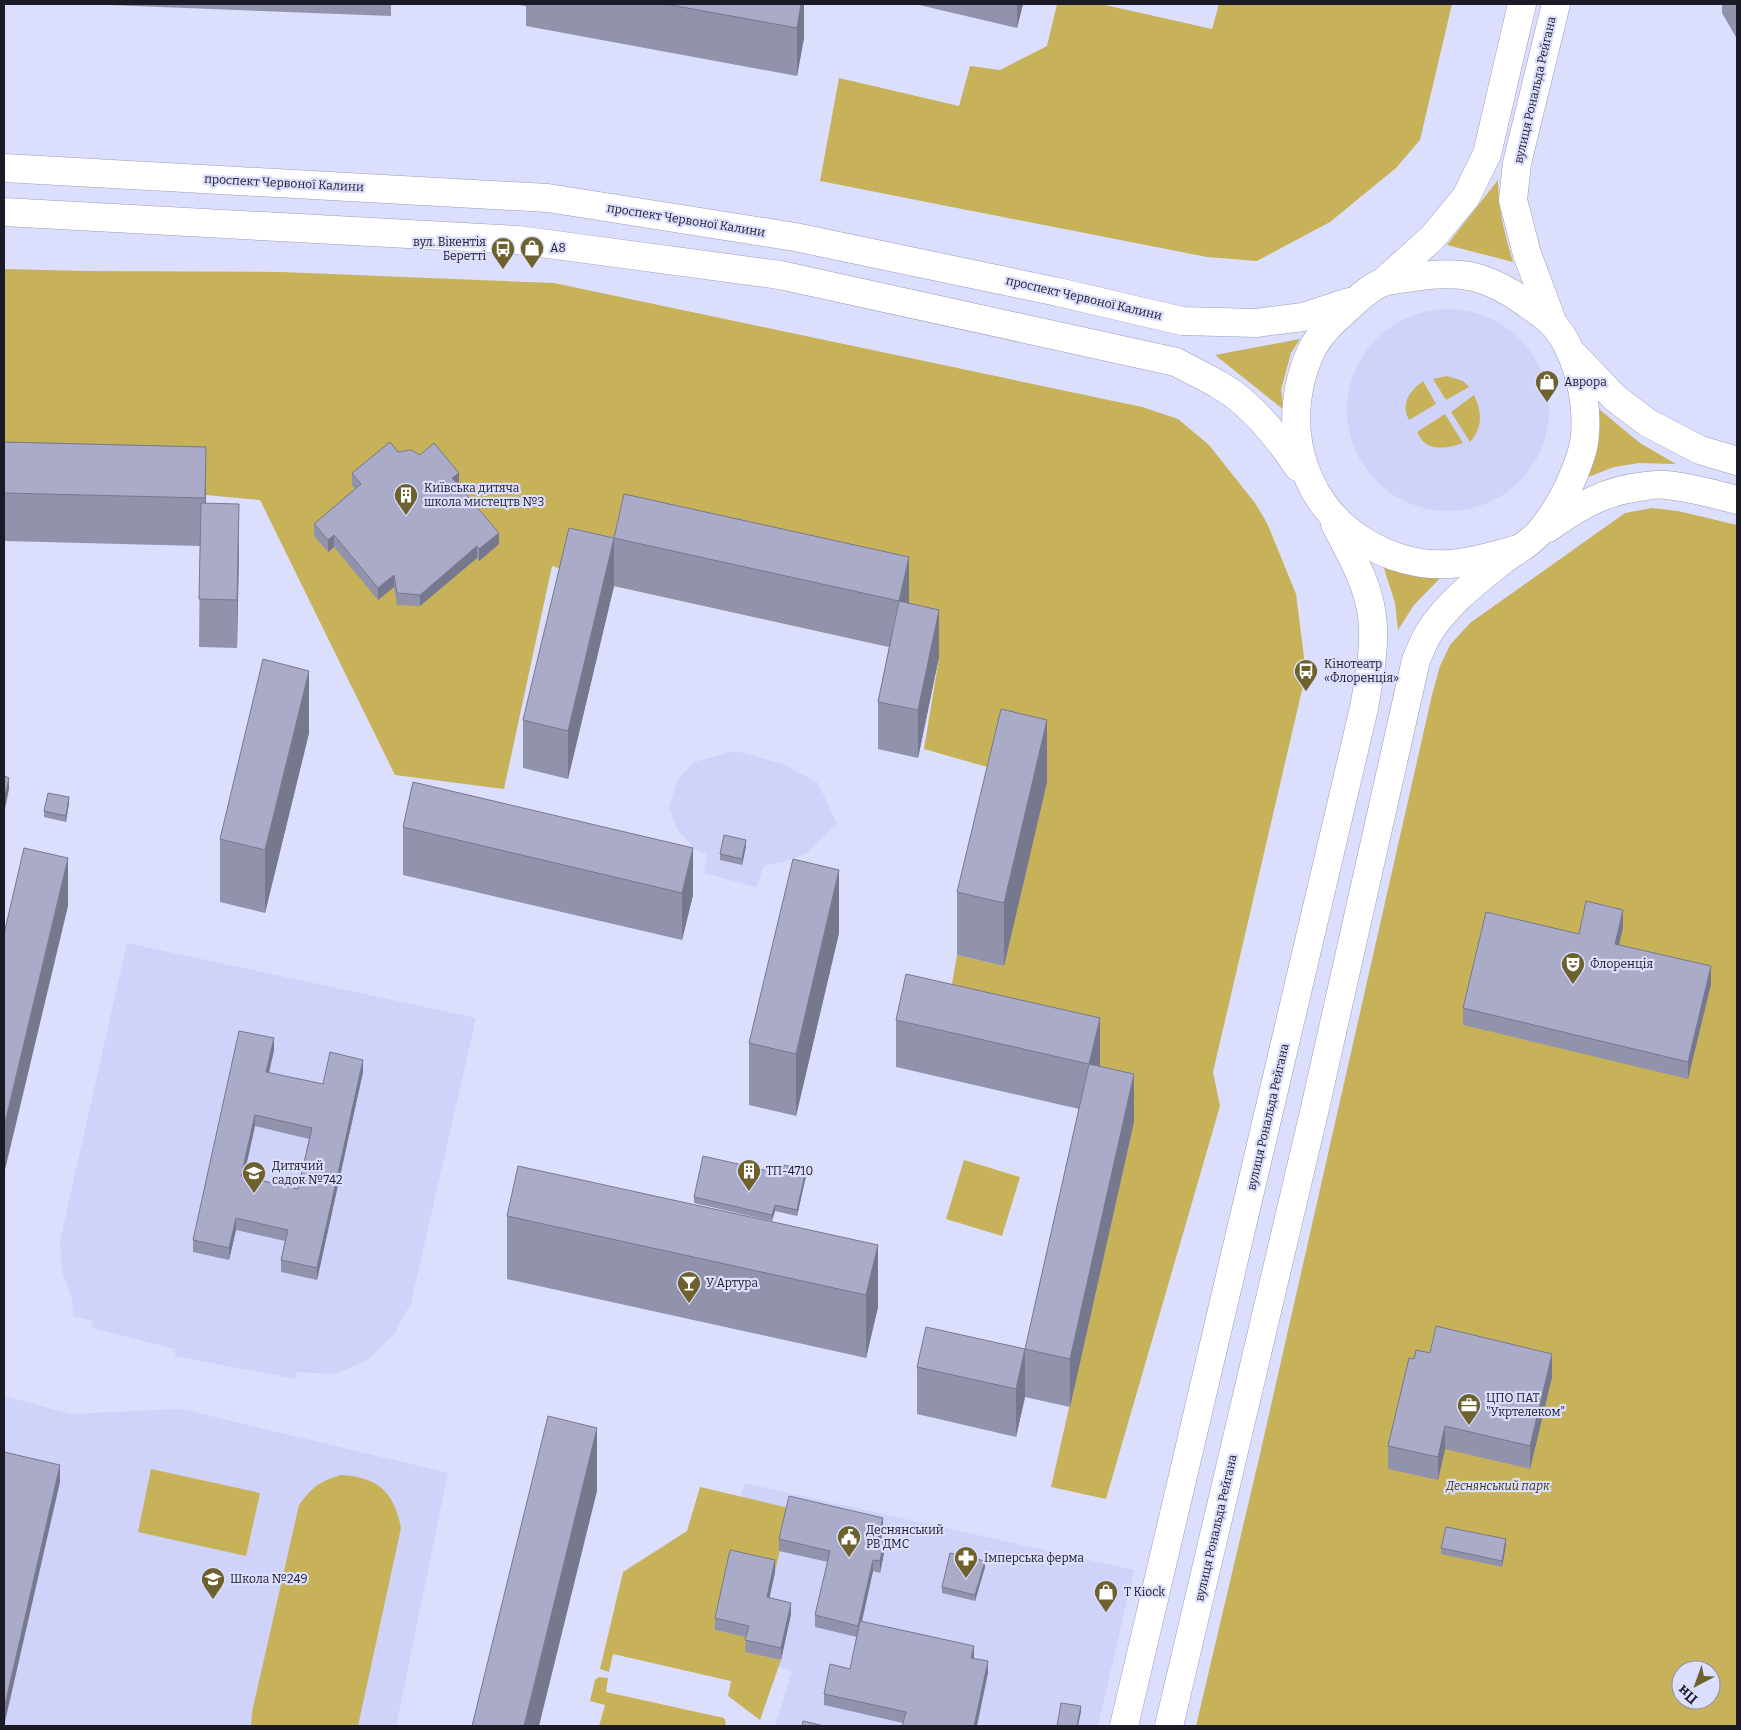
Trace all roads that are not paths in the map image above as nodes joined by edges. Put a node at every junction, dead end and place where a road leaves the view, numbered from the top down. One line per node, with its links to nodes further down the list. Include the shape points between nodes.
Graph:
1 (1522, 4): 5 (main road, via 1487,154 1466,197 1432,238)
2 (1556, 4): 7 (main road, вулиця Рональда Рейгана, via 1517,163 1513,200 1527,254)
3 (4, 168): 6 (main road, проспект Червоної Калини, via 548,198 795,237 1182,321 1256,323 1303,317)
4 (4, 212): 10 (main road, via 518,240 780,275 1176,362 1242,401 1275,434)
5 (1382, 282): 6 (main road); 7 (main road, via 1435,274 1474,277 1511,292)
6 (1358, 299): 10 (main road, via 1330,324 1314,346 1297,391 1296,439)
7 (1552, 321): 8 (main road)
8 (1572, 354): 9 (main road, via 1615,398 1648,423 1700,450); 13 (main road, via 1586,410 1582,451 1567,491)
9 (1737, 461)
10 (1310, 484): 12 (main road)
11 (1737, 500): 13 (main road, via 1664,484 1628,488 1600,496)
12 (1328, 512): 13 (main road, via 1351,534 1375,549 1411,562 1449,564); 14 (main road, вулиця Рональда Рейгана, via 1363,580 1372,616 1367,690)
13 (1527, 543): 15 (main road, вулиця Рональда Рейгана, via 1448,606 1429,632 1416,660)
14 (1124, 1726)
15 (1169, 1726)

